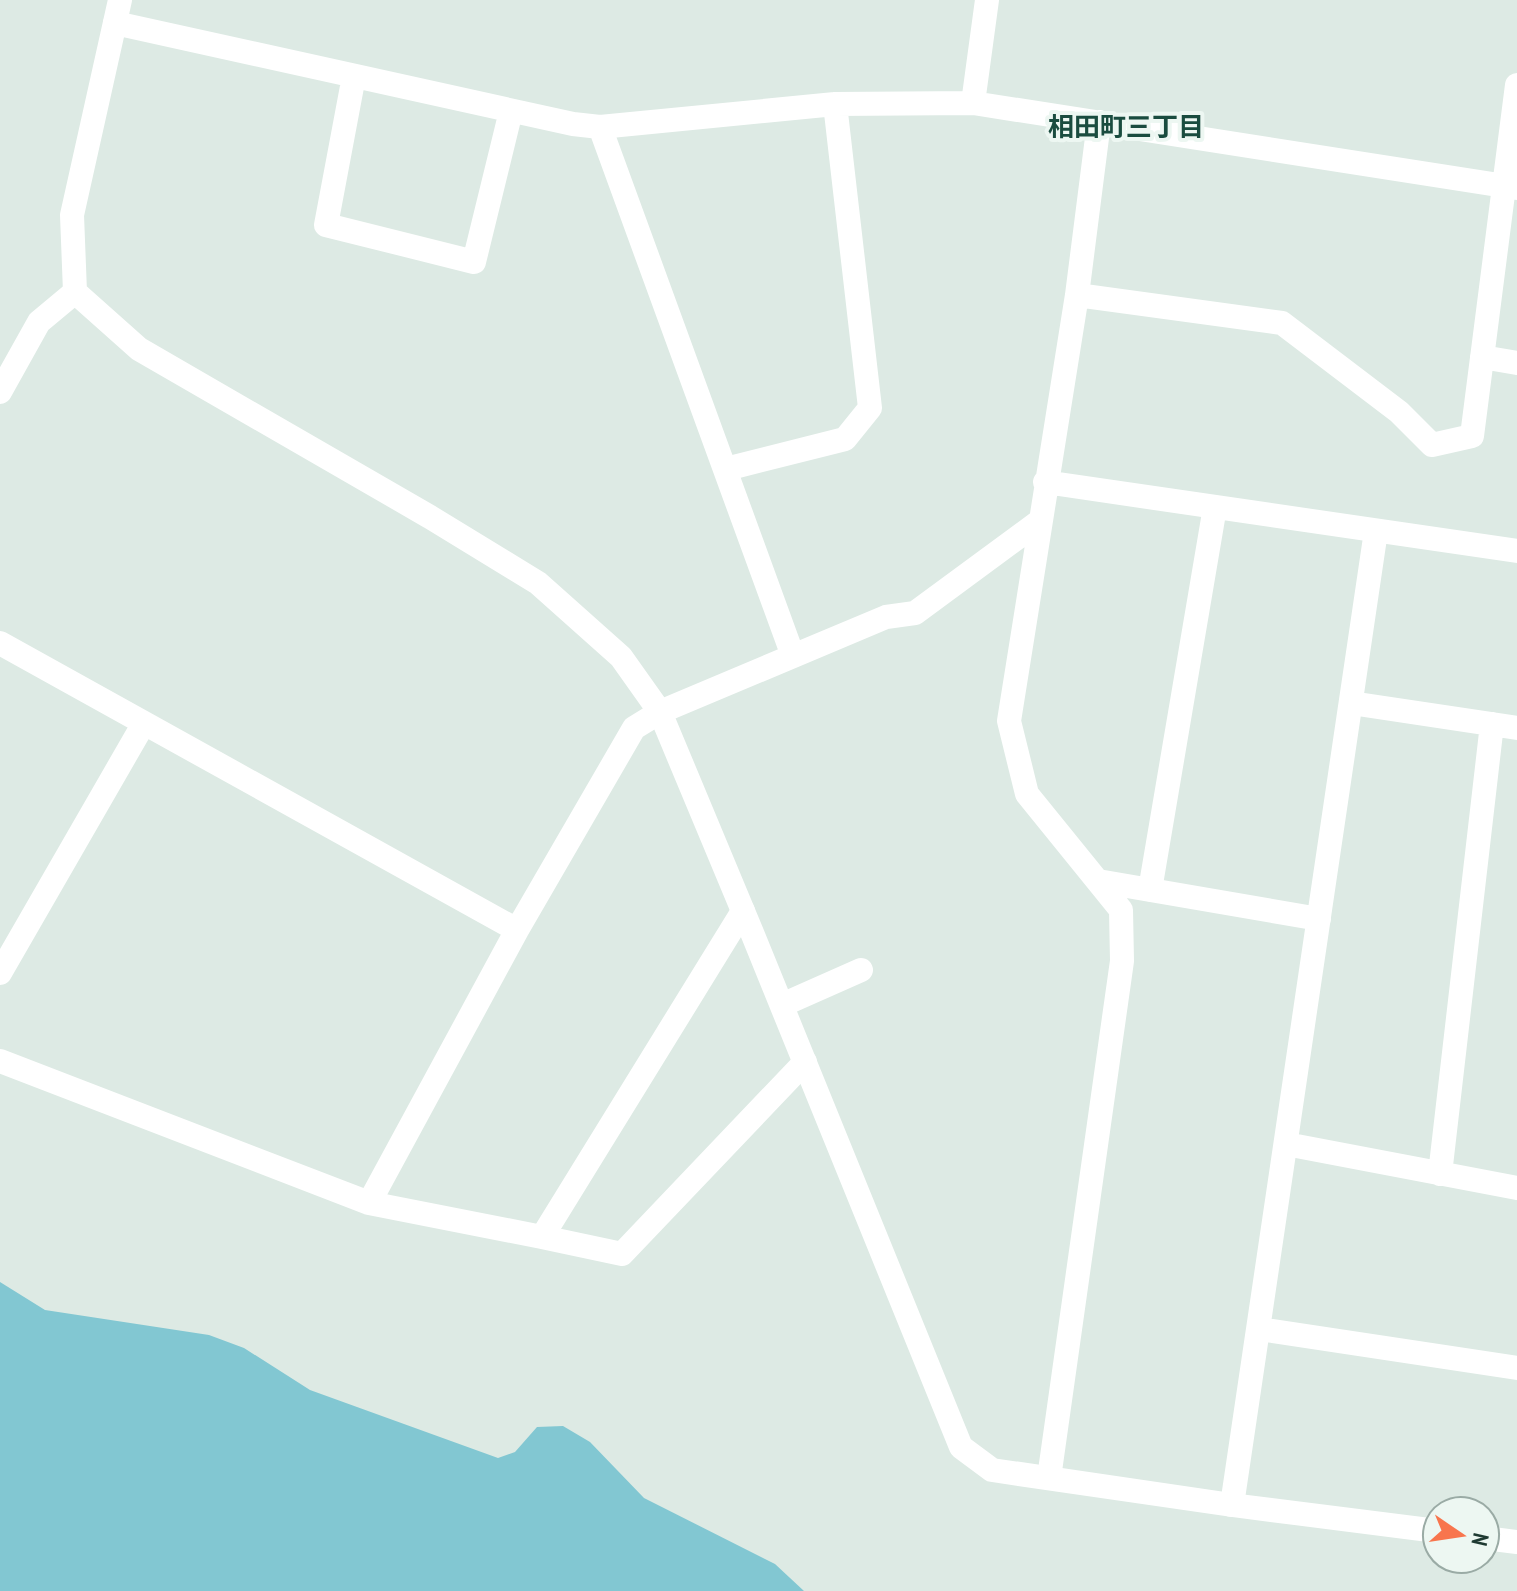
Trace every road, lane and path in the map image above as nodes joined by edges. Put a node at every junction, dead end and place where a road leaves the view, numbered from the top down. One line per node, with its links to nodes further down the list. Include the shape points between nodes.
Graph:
1 (987, 0): 5 (street)
2 (117, 12): 3 (street); 11 (street, via 72,215)
3 (354, 76): 7 (street); 7 (street, via 326,225 474,262)
4 (1517, 85): 10 (street)
5 (973, 103): 6 (street); 8 (street)
6 (835, 104): 9 (street); 16 (street, via 870,408 845,439)
7 (511, 111): 9 (street)
8 (1099, 122): 10 (street); 12 (street)
9 (600, 127): 16 (street)
10 (1510, 187): 13 (street)
11 (75, 292): 15 (street, via 39,322); 25 (street, via 139,349 538,583 621,657)
12 (1077, 295): 13 (street, via 1282,323 1399,412 1432,445 1472,436); 17 (street)
13 (1482, 357): 14 (street)
14 (1517, 363)
15 (0, 392)
16 (726, 469): 23 (street)
17 (1045, 482): 18 (street); 19 (street)
18 (1215, 507): 20 (street); 30 (street)
19 (1040, 521): 23 (street, via 915,613 886,617); 29 (street, via 1009,721 1027,794)
20 (1376, 531): 21 (street); 24 (street)
21 (1517, 551)
22 (0, 643): 26 (street)
23 (793, 656): 25 (street)
24 (1351, 703): 27 (street); 32 (street)
25 (660, 712): 31 (street); 33 (street, via 634,728)
26 (144, 723): 33 (street); 35 (street)
27 (1492, 724): 28 (street); 40 (street)
28 (1517, 728)
29 (1098, 881): 30 (street); 46 (street, via 1121,910 1122,961)
30 (1150, 890): 32 (street)
31 (743, 911): 36 (street); 43 (street)
32 (1319, 919): 39 (street)
33 (517, 930): 42 (street)
34 (861, 970): 36 (street)
35 (0, 973)
36 (782, 1005): 38 (street)
37 (0, 1061): 42 (street)
38 (805, 1062): 43 (street, via 622,1254); 46 (street, via 961,1447 992,1470)
39 (1286, 1144): 40 (street); 44 (street)
40 (1440, 1174): 41 (street)
41 (1517, 1188)
42 (369, 1203): 43 (street)
43 (542, 1237)
44 (1259, 1329): 45 (street); 47 (street)
45 (1517, 1368)
46 (1049, 1478): 47 (street)
47 (1232, 1505): 48 (street)
48 (1421, 1529)

